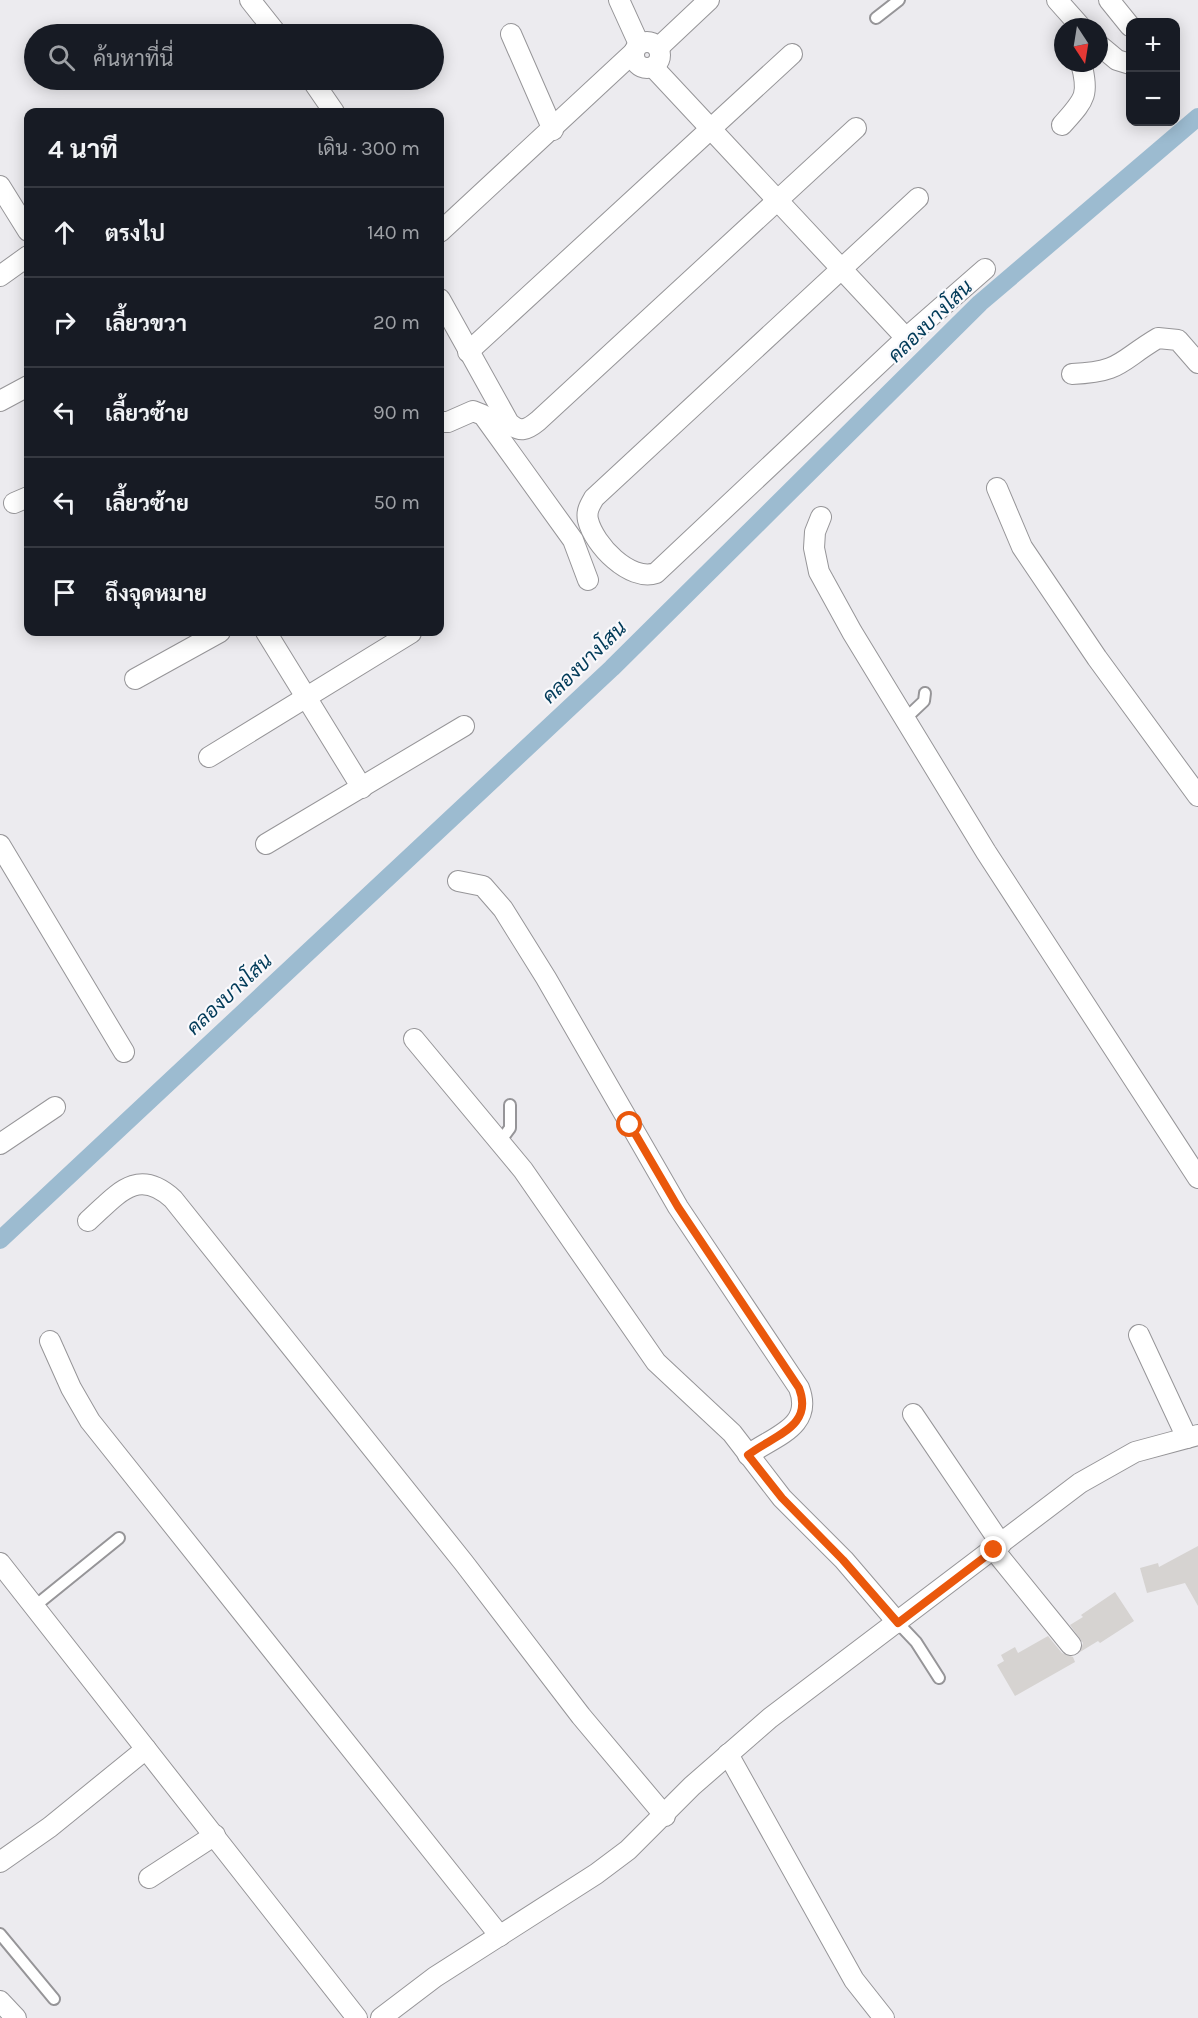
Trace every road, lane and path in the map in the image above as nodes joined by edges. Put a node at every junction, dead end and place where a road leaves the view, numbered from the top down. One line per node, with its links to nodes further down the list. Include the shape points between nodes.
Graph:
1 (250, 0): 10 (street)
2 (619, 0): 13 (street)
3 (710, 0): 13 (street)
4 (899, 0): 7 (lane)
5 (1057, 0): 8 (street)
6 (1109, 0): 9 (street)
7 (876, 18)
8 (1073, 18)
9 (1126, 20)
10 (269, 24)
11 (511, 33): 22 (street)
12 (1108, 51): 15 (street)
13 (646, 53): 21 (street); 22 (street)
14 (792, 54): 21 (street)
15 (1124, 62)
16 (1083, 72): 19 (street, via 1085,98)
17 (319, 90): 18 (street)
18 (331, 108)
19 (1062, 125)
20 (856, 128): 24 (street)
21 (710, 129): 24 (street); 34 (street)
22 (553, 130): 27 (street)
23 (0, 186): 26 (street)
24 (778, 197): 29 (street); 34 (street, via 531,427 516,429 509,423)
25 (918, 198): 29 (street)
26 (24, 226)
27 (444, 228)
28 (24, 257): 31 (street)
29 (842, 268): 33 (street); 33 (street, via 594,498 587,519 611,556 635,574 656,573)
30 (985, 269): 33 (street)
31 (0, 276)
32 (444, 307): 34 (street)
33 (906, 338)
34 (468, 352)
35 (1198, 363): 36 (street, via 1178,340 1169,337 1158,338 1123,364 1105,371)
36 (1072, 374)
37 (24, 388): 38 (street)
38 (0, 400)
39 (444, 422): 42 (street, via 473,411 483,415 573,540)
40 (997, 488): 53 (street, via 1022,547)
41 (821, 517): 49 (street, via 814,548 819,572)
42 (588, 580)
43 (213, 636): 46 (street)
44 (268, 636): 48 (street)
45 (406, 636): 48 (street)
46 (135, 678)
47 (925, 693): 49 (lane, via 924,701)
48 (306, 697): 51 (street); 52 (street)
49 (905, 719): 63 (street)
50 (464, 726): 52 (street)
51 (209, 757)
52 (362, 789): 54 (street)
53 (1198, 796)
54 (266, 844)
55 (0, 845): 58 (street)
56 (458, 881): 69 (street, via 483,886 503,909 678,1207 799,1388 803,1413 796,1423)
57 (414, 1040): 61 (street)
58 (124, 1052)
59 (510, 1105): 61 (lane, via 510,1128)
60 (55, 1107): 62 (street)
61 (499, 1143): 69 (street, via 563,1226 656,1362 732,1433)
62 (0, 1144)
63 (1198, 1178)
64 (88, 1221): 79 (street, via 126,1188 138,1183 161,1188 173,1199 581,1716)
65 (1139, 1335): 68 (street)
66 (50, 1341): 84 (street, via 90,1420)
67 (913, 1414): 71 (street)
68 (1193, 1436): 71 (street, via 1115,1461 1080,1483)
69 (748, 1455): 74 (street, via 782,1498)
70 (119, 1538): 73 (lane)
71 (998, 1547): 74 (street); 75 (street)
72 (0, 1563): 73 (street)
73 (35, 1606): 77 (street)
74 (898, 1623): 76 (lane, via 916,1642); 78 (street)
75 (1071, 1645)
76 (939, 1678)
77 (146, 1749): 80 (street); 81 (street)
78 (728, 1754): 79 (street); 90 (street, via 854,1980)
79 (665, 1816): 84 (street, via 596,1874)
80 (215, 1835): 82 (street); 88 (street)
81 (0, 1862)
82 (149, 1878)
83 (0, 1934): 85 (lane)
84 (500, 1936): 89 (street, via 435,1977)
85 (54, 1999)
86 (0, 2001): 87 (street)
87 (16, 2018)
88 (357, 2018)
89 (381, 2018)
90 (884, 2018)

